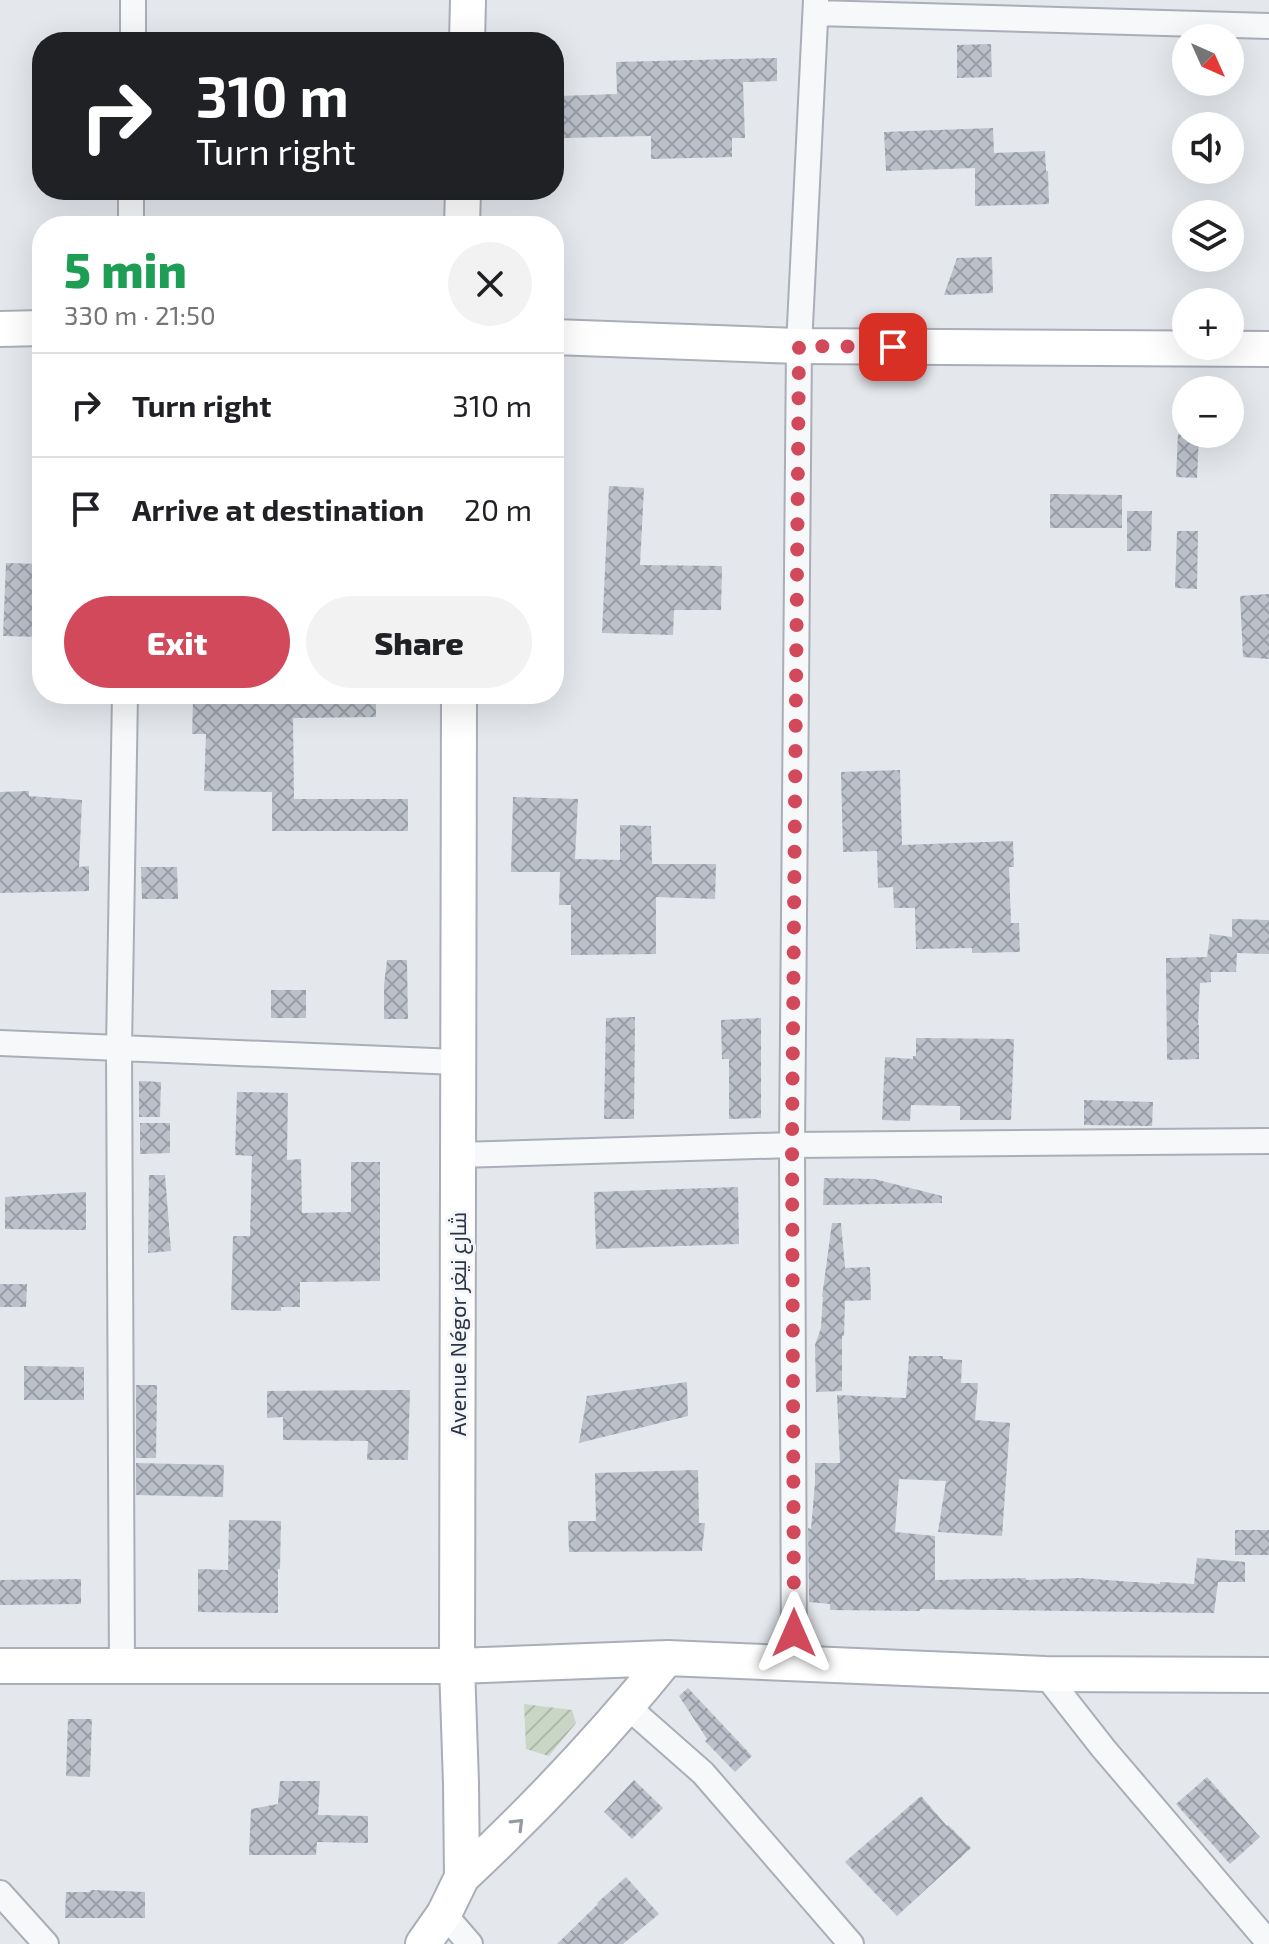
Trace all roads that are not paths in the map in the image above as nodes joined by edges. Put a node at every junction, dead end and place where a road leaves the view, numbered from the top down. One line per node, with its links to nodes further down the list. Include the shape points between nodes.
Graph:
1 (133, 0): 6 (street)
2 (468, 0): 7 (street)
3 (816, 6): 4 (street); 11 (street)
4 (1065, 10): 5 (street)
5 (1269, 26)
6 (133, 32)
7 (467, 32)
8 (32, 328): 9 (street)
9 (0, 329)
10 (564, 337): 11 (street)
11 (799, 346): 12 (street); 19 (street)
12 (1269, 349)
13 (125, 704): 16 (street)
14 (459, 704): 17 (street, Avenue Négor شارع نيغر)
15 (0, 1043): 16 (street)
16 (119, 1048): 17 (street); 25 (street)
17 (457, 1062): 20 (street, Avenue Négor شارع نيغر)
18 (1269, 1141): 19 (street)
19 (792, 1145): 20 (street); 22 (street)
20 (459, 1155): 24 (street, Avenue Négor شارع نيغر)
21 (667, 1658): 22 (street); 24 (street); 28 (street)
22 (794, 1664): 26 (street)
23 (0, 1666): 25 (street)
24 (457, 1666): 25 (street); 29 (street, Avenue Négor شارع نيغر)
25 (122, 1667)
26 (1045, 1674): 27 (street); 32 (street)
27 (1269, 1675)
28 (628, 1707): 29 (street, one-way to 28); 36 (street, via 703,1773)
29 (462, 1877): 31 (street, Avenue Négor شارع نيغر)
30 (0, 1893): 33 (street)
31 (444, 1914): 34 (street, Avenue Négor شارع نيغر); 35 (street)
32 (1269, 1943)
33 (46, 1944)
34 (423, 1944)
35 (470, 1944)
36 (851, 1944)

